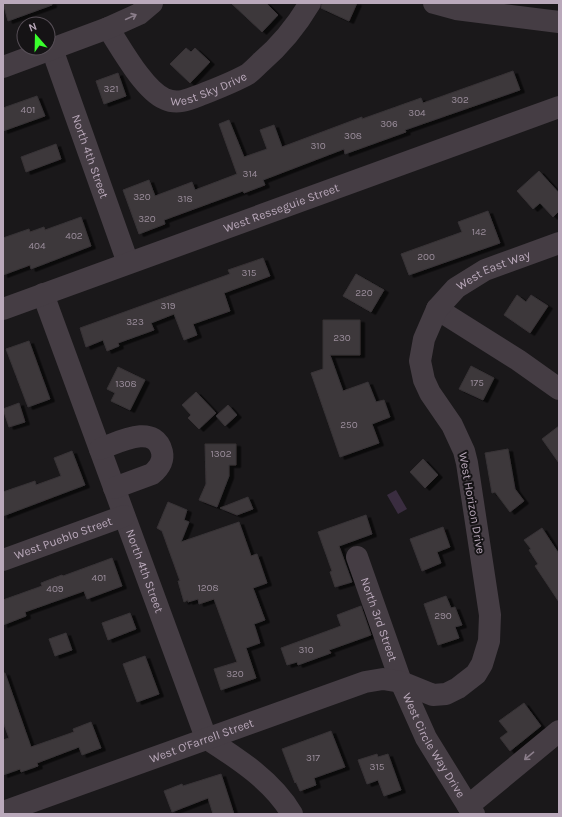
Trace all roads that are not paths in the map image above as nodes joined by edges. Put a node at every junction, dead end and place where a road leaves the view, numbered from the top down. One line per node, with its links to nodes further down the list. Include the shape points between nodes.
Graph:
1 (152, 3): 5 (street, one-way to 1, via 139,14)
2 (310, 3): 5 (street, West Sky Drive, via 277,47 248,74 214,90 176,102 155,94 143,81)
3 (434, 3): 4 (street, via 456,9)
4 (559, 22)
5 (108, 28): 6 (street)
6 (56, 48)
7 (32, 56): 9 (street)
8 (54, 56): 12 (street, North 4th Street)
9 (3, 66)
10 (559, 107): 12 (street, West Resseguie Street)
11 (559, 243): 15 (street, West East Way, via 485,270 456,288)
12 (128, 263): 13 (street, West Resseguie Street)
13 (43, 294): 14 (street, West Resseguie Street); 17 (street, North 4th Street)
14 (3, 309)
15 (437, 309): 16 (street); 22 (street, West Horizon Drive, via 424,339 420,361 430,393 452,425 464,451 490,615 489,641 476,674 446,694 433,695)
16 (559, 389)
17 (100, 450): 18 (street, North 4th Street); 18 (street, via 138,436 151,438 158,443 162,452 162,462 152,474)
18 (114, 488): 19 (street, North 4th Street)
19 (124, 516): 21 (street, West Pueblo Street); 24 (street, North 4th Street)
20 (357, 557): 22 (street, North 3rd Street)
21 (3, 560)
22 (401, 682): 24 (street, West O'Farrell Street, via 383,679 365,682); 25 (street, West Circle Way Drive, via 426,738)
23 (559, 731): 25 (street, West Circle Way Drive, one-way to 25)
24 (206, 738): 26 (street, West O'Farrell Street); 27 (street, via 260,777)
25 (471, 810)
26 (3, 812)
27 (292, 814)

